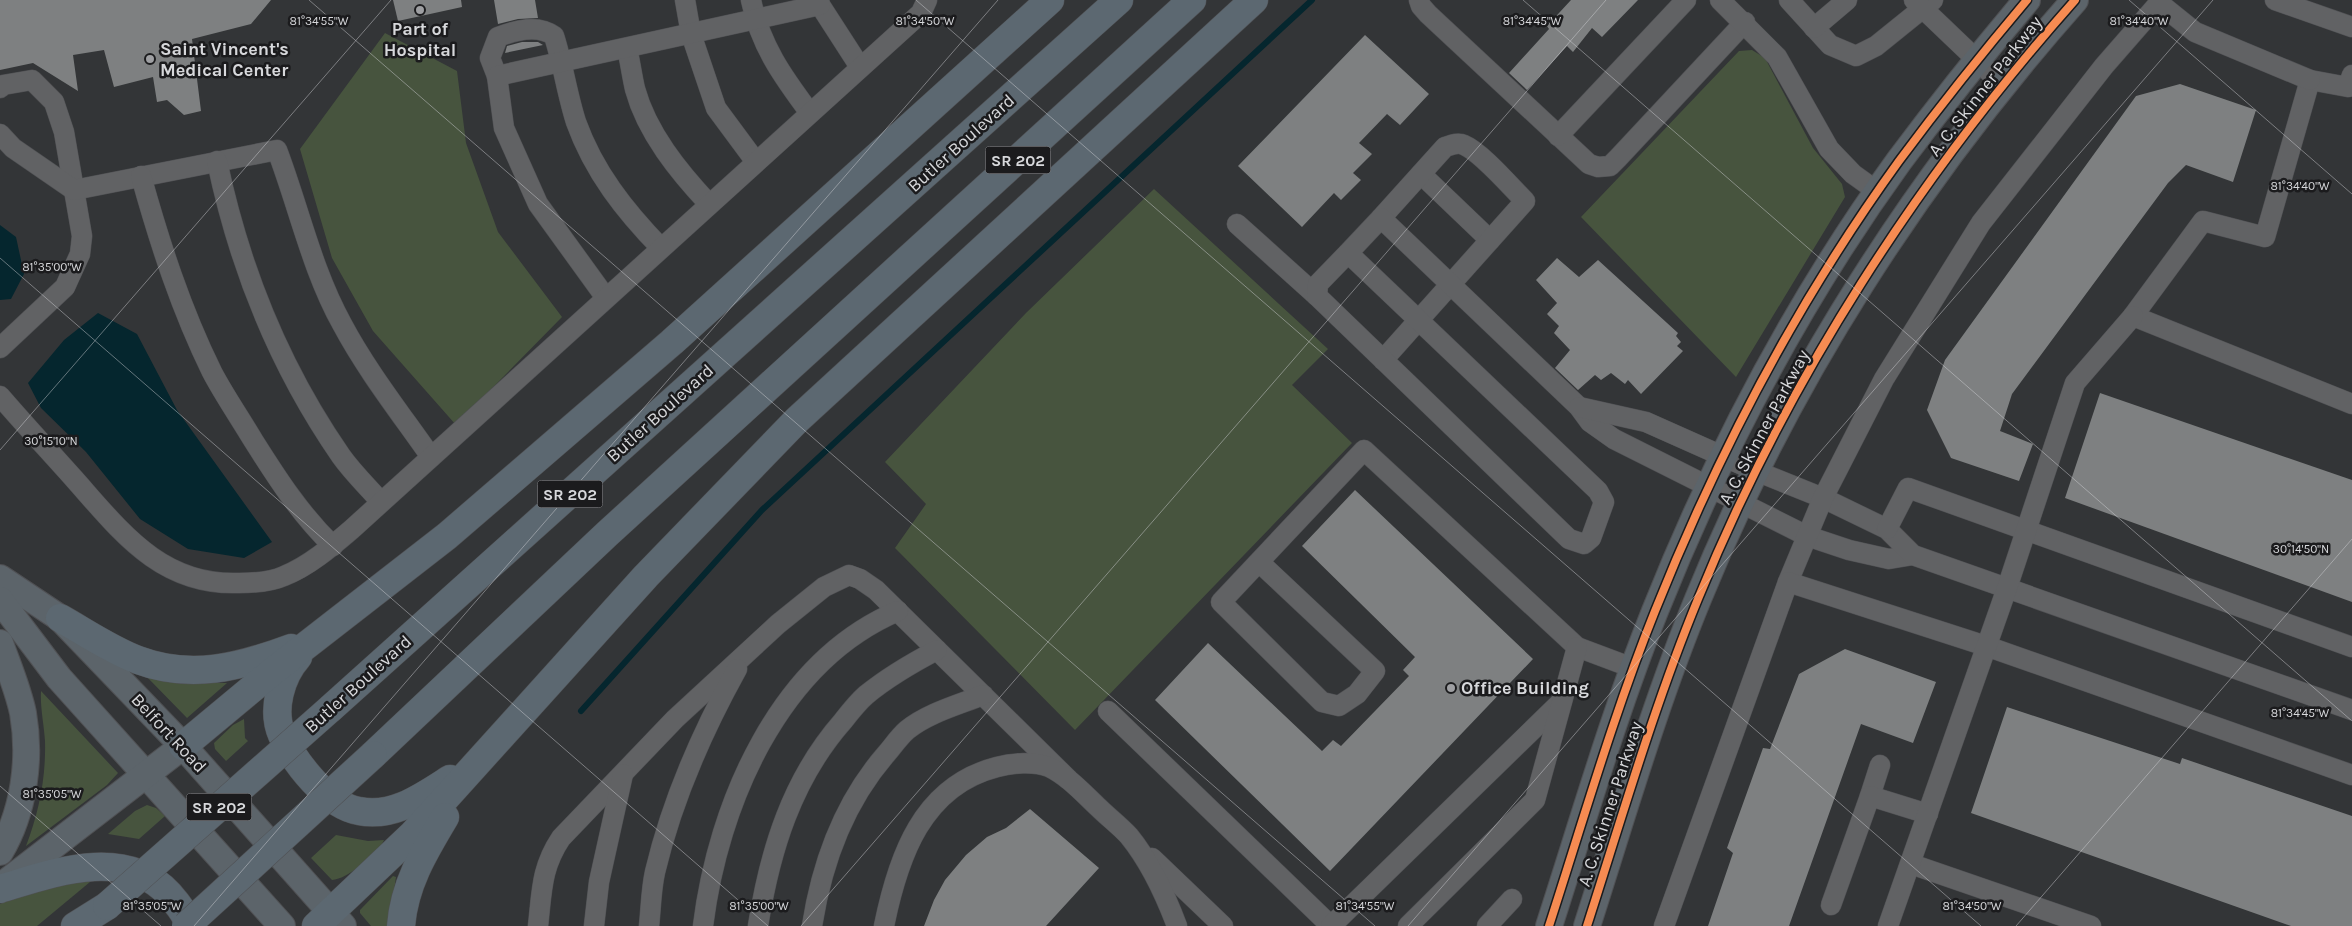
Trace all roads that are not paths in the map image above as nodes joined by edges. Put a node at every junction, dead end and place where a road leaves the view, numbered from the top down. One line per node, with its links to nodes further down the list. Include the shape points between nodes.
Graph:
1 (685, 0): 22 (lane)
2 (928, 0): 26 (lane, via 921,13)
3 (1050, 0): 76 (highway, via 672,342 447,536)
4 (1119, 0): 103 (highway, Butler Boulevard / SR 202, bridge)
5 (1192, 0): 107 (highway, SR 202, bridge, via 607,534)
6 (1254, 0): 89 (highway, via 797,420 652,570)
7 (1419, 0): 34 (lane, via 1428,14)
8 (1686, 0): 34 (lane)
9 (1720, 0): 19 (lane)
10 (1789, 0): 21 (lane)
11 (1848, 0): 21 (lane)
12 (2027, 0): 25 (main road, A. C. Skinner Parkway)
13 (2075, 0): 30 (main road, A. C. Skinner Parkway)
14 (2275, 0): 20 (lane)
15 (2159, 1): 29 (lane, via 2195,32); 61 (lane, via 1982,223 1884,379)
16 (820, 3): 18 (lane); 26 (lane)
17 (1923, 3): 21 (lane, via 1876,46 1856,56 1830,45); 25 (lane)
18 (753, 10): 22 (lane); 32 (lane, via 777,71)
19 (1745, 22): 34 (lane, via 1610,166 1598,168 1589,164); 40 (lane, via 1777,57 1828,149 1853,174)
20 (2352, 27)
21 (1814, 28)
22 (691, 34): 23 (lane); 36 (lane, via 716,108)
23 (627, 48): 24 (lane); 41 (lane, via 636,90 650,123 671,159)
24 (562, 62): 28 (lane); 28 (lane, via 554,36 545,29 515,30 498,37 490,58); 45 (lane, via 576,121 598,171 630,216)
25 (1976, 62): 30 (lane); 40 (main road, A. C. Skinner Parkway)
26 (860, 67): 32 (lane)
27 (2352, 75): 29 (lane, via 2348,87)
28 (497, 76): 49 (lane, via 504,128 538,204)
29 (2310, 80): 50 (lane, via 2265,237 2203,221)
30 (2003, 85): 59 (main road, A. C. Skinner Parkway, via 1950,153 1867,274 1829,335)
31 (0, 88): 39 (lane, via 32,80 54,102 64,132)
32 (810, 113): 36 (lane)
33 (0, 134): 39 (lane, via 13,148)
34 (1558, 136)
35 (218, 161): 38 (lane); 58 (lane, via 277,150 308,244 342,324); 62 (lane, via 240,254 270,330 342,457)
36 (756, 162): 41 (lane)
37 (1421, 174): 42 (lane); 44 (lane); 44 (lane, via 1445,147 1463,144 1525,201)
38 (141, 176): 39 (lane); 67 (lane, via 182,307 213,374 282,487)
39 (74, 190): 52 (lane, via 82,236 73,275 66,288)
40 (1878, 192): 57 (main road, A. C. Skinner Parkway, via 1816,287)
41 (709, 204): 45 (lane)
42 (1380, 218): 46 (lane); 47 (lane)
43 (1237, 224): 48 (lane)
44 (1490, 240): 47 (lane)
45 (661, 248): 49 (lane)
46 (1348, 252): 48 (lane, via 1318,284); 51 (lane)
47 (1450, 285): 51 (lane); 56 (lane)
48 (1317, 296): 53 (lane)
49 (606, 298): 58 (lane)
50 (2133, 316): 55 (lane); 65 (lane, via 2075,383)
51 (1418, 320): 53 (lane); 53 (lane, via 1598,491 1604,502 1591,538 1584,544 1569,539)
52 (0, 348)
53 (1383, 360)
54 (0, 396): 67 (lane, via 120,530 145,553 179,574 213,582 249,583 283,577)
55 (2352, 404)
56 (1579, 407): 57 (lane, via 1646,422); 60 (lane, via 1590,422 1614,439)
57 (1724, 455): 59 (lane); 60 (main road, A. C. Skinner Parkway)
58 (431, 457): 62 (lane)
59 (1756, 471): 61 (lane); 63 (main road, A. C. Skinner Parkway)
60 (1709, 486): 63 (lane); 83 (main road, A. C. Skinner Parkway)
61 (1823, 498): 64 (lane); 66 (lane)
62 (381, 502): 67 (lane)
63 (1741, 503): 66 (lane); 124 (main road, A. C. Skinner Parkway, via 1671,669)
64 (1887, 529): 65 (lane, via 1908,488); 68 (lane)
65 (2026, 530): 72 (lane); 80 (lane)
66 (1807, 536): 68 (lane, via 1889,559); 71 (lane)
67 (333, 546)
68 (1913, 555): 72 (lane)
69 (1259, 562): 69 (lane, via 1221,602 1322,702 1339,706 1357,694 1376,672); 79 (lane, via 1364,450)
70 (0, 578): 75 (main road, Belfort Road)
71 (1788, 582): 78 (lane); 125 (lane)
72 (2006, 588): 78 (lane); 86 (lane)
73 (0, 600): 91 (main road, via 59,678)
74 (898, 611): 81 (lane); 82 (lane, via 876,590 850,575 824,587); 114 (lane, via 870,625 821,663 788,701 760,742 730,809)
75 (60, 618): 76 (highway, via 137,660 189,671 237,666 292,648); 88 (main road, Belfort Road)
76 (320, 634): 88 (highway); 89 (highway, via 296,659 284,679 278,714 282,735 322,791 358,812 378,812 414,802)
77 (0, 643): 98 (main road, via 23,713 26,742 19,806)
78 (1986, 646): 93 (lane); 96 (lane)
79 (1577, 647): 83 (lane); 85 (lane)
80 (2352, 647)
81 (937, 650): 84 (lane); 115 (lane, via 905,667 865,696 823,744 804,774 773,851)
82 (745, 655): 92 (lane, via 675,719); 113 (lane, via 707,723 675,801 655,874)
83 (1633, 668): 123 (main road, A. C. Skinner Parkway)
84 (983, 695): 94 (lane); 116 (lane, via 928,717 906,731 865,778 827,859)
85 (1562, 700): 120 (lane); 121 (lane, via 1535,800)
86 (2352, 710)
87 (1108, 711): 120 (lane)
88 (183, 746): 91 (main road); 104 (main road, Belfort Road)
89 (478, 761): 104 (highway); 110 (highway, via 418,862 402,907)
90 (1880, 765): 95 (lane)
91 (147, 774): 100 (main road); 109 (main road)
92 (623, 774): 111 (lane, via 561,838 550,855 544,872); 112 (lane, via 599,882)
93 (2352, 775)
94 (1068, 779): 97 (lane); 117 (lane, via 1048,767 1028,763 1002,765 976,772 957,782 928,811 914,834 900,866)
95 (1870, 796): 96 (lane); 102 (lane)
96 (1928, 814): 99 (lane)
97 (1129, 836): 118 (lane, via 1156,877); 119 (lane)
98 (0, 852)
99 (1911, 864): 126 (lane); 127 (lane)
100 (0, 888): 108 (highway, via 58,871 100,866 120,868 141,874 161,886)
101 (1512, 899): 122 (lane)
102 (1831, 904)
103 (107, 906): 105 (highway); 106 (highway, Butler Boulevard / SR 202)
104 (330, 921)
105 (75, 926)
106 (88, 926)
107 (186, 926)
108 (190, 926)
109 (282, 926)
110 (401, 926)
111 (538, 926)
112 (594, 926)
113 (649, 926)
114 (703, 926)
115 (758, 926)
116 (812, 926)
117 (884, 926)
118 (1177, 926)
119 (1223, 926)
120 (1331, 926)
121 (1408, 926)
122 (1487, 926)
123 (1549, 926)
124 (1587, 926)
125 (1664, 926)
126 (1888, 926)
127 (2091, 926)

